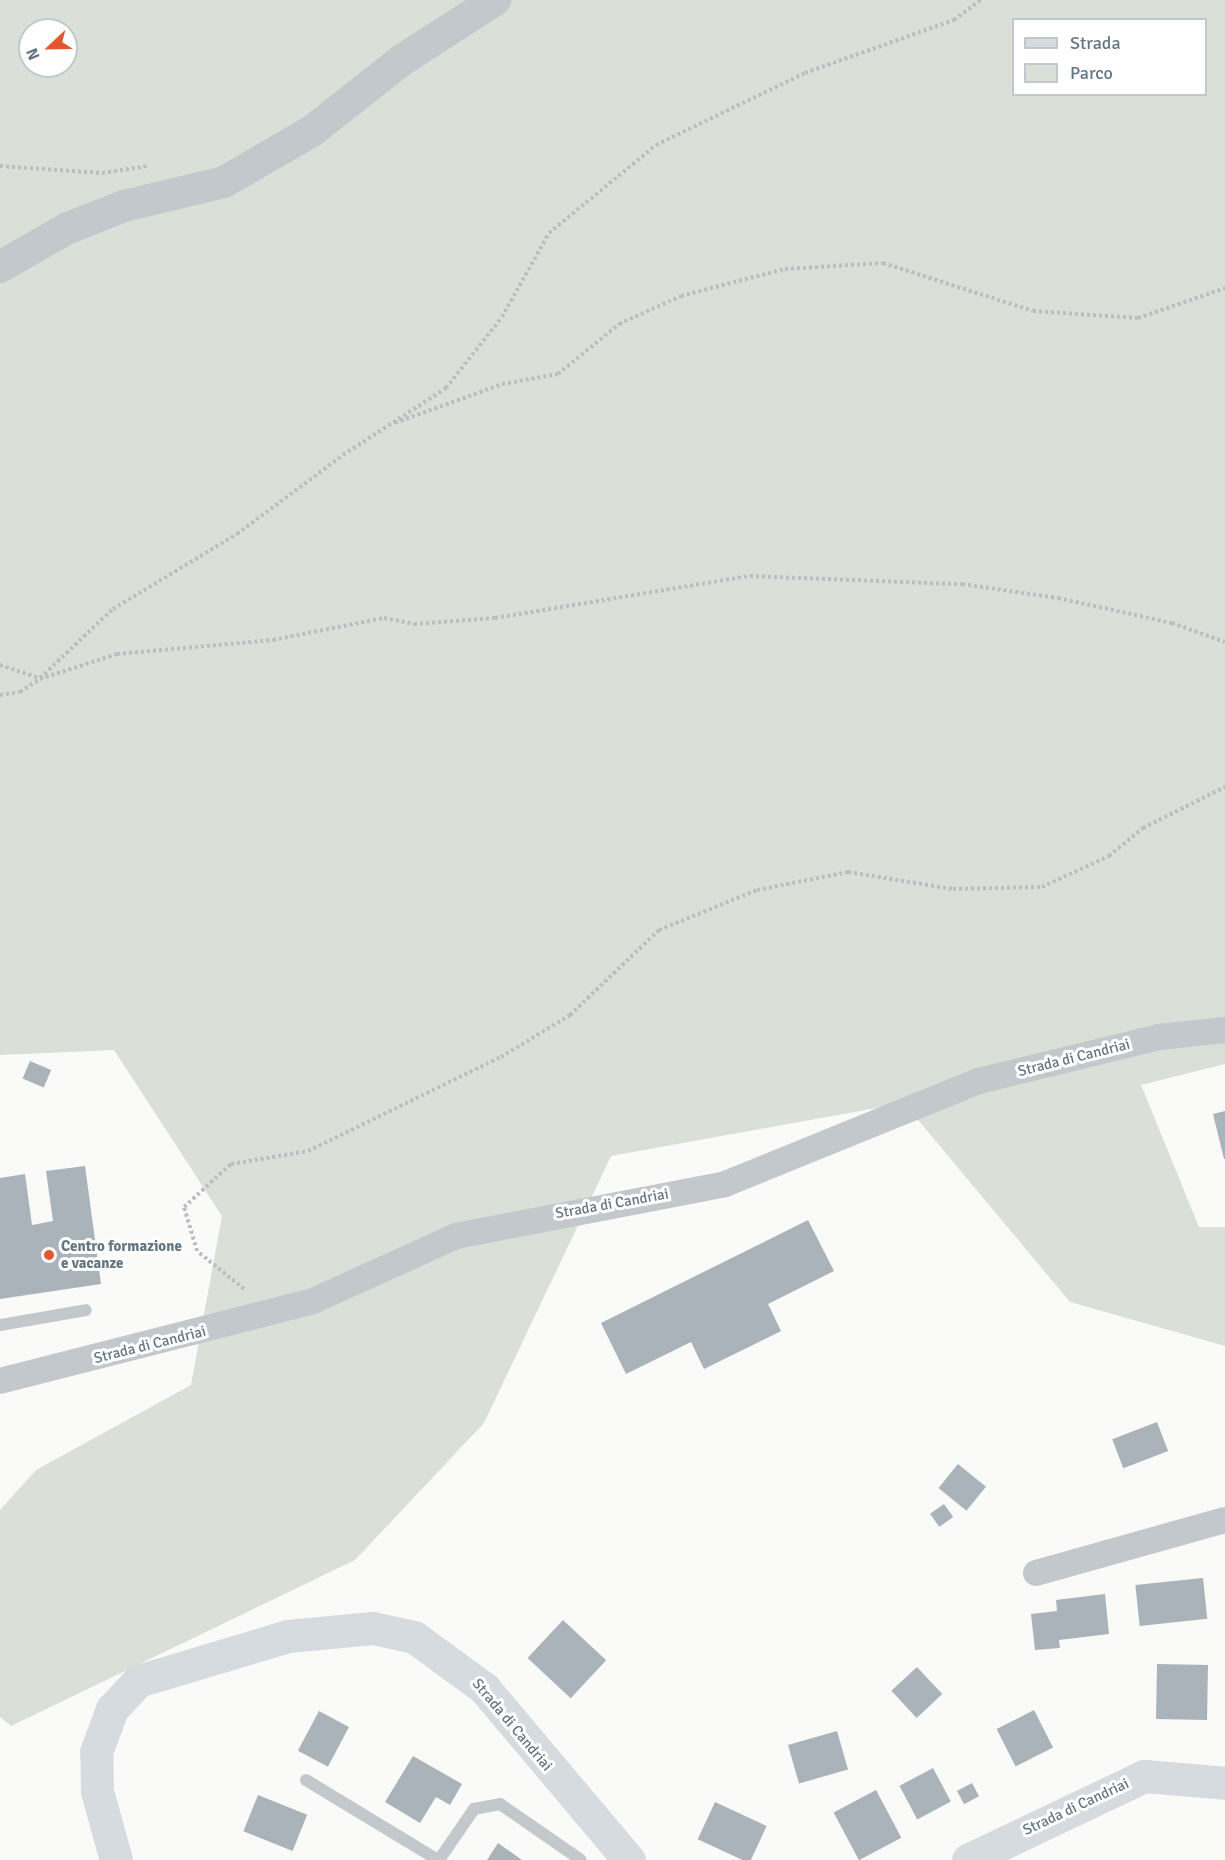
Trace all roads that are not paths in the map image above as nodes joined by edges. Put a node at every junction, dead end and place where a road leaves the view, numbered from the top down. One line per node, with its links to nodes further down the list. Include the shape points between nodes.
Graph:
1 (495, 0): 2 (street, via 402,60 312,130 224,182 124,206 66,229)
2 (0, 267)
3 (1225, 1030): 6 (street, Strada di Candriai, via 1159,1037 979,1081 724,1184 456,1236 313,1301)
4 (86, 1310): 5 (lane)
5 (0, 1325)
6 (0, 1381)
7 (1225, 1520): 8 (street)
8 (1036, 1573)
9 (306, 1780): 12 (lane)
10 (1225, 1783): 15 (main road, Strada di Candriai, via 1144,1776)
11 (116, 1860): 14 (main road, Strada di Candriai, via 97,1791 96,1752 112,1709 138,1682 288,1636 373,1628 414,1637 484,1688)
12 (439, 1860): 13 (lane, via 474,1809 500,1804)
13 (581, 1860)
14 (629, 1860)
15 (968, 1860)

